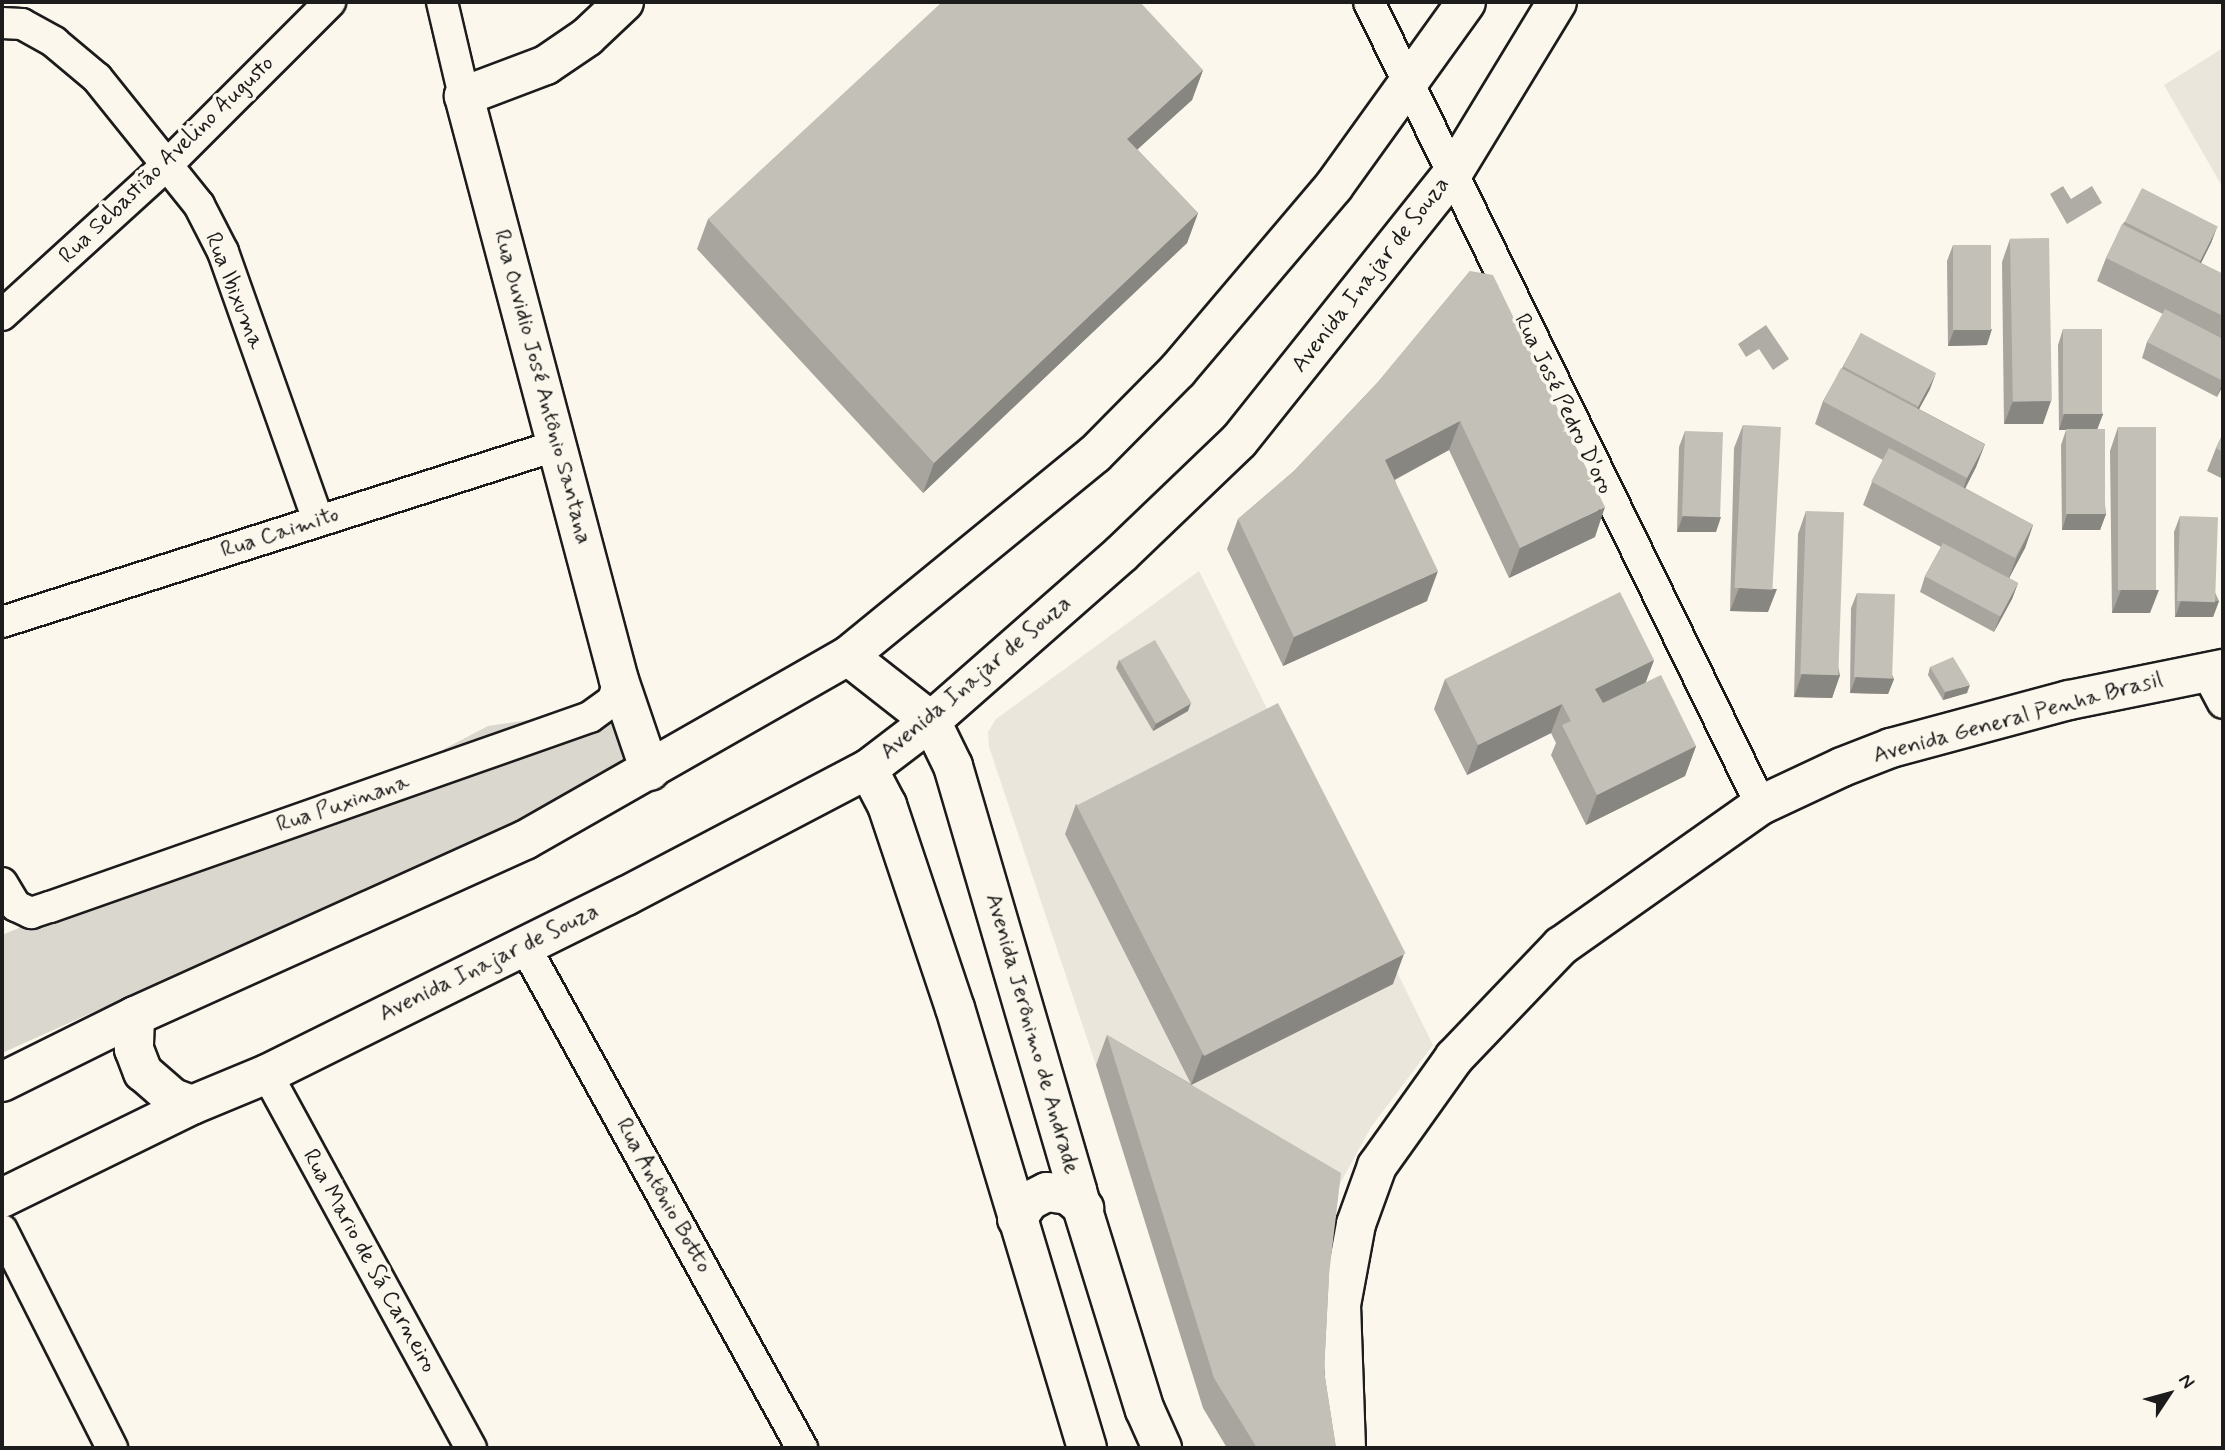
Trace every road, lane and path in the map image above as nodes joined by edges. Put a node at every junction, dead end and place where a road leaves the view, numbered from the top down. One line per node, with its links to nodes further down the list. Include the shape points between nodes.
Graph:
1 (330, 2): 10 (street, Rua Sebastião Avelino Augusto)
2 (442, 2): 9 (street, Rua Ouvidio José Antônio Santana)
3 (624, 2): 9 (main road, via 587,37 546,65)
4 (1369, 2): 8 (street, Rua José Pedro D'oro)
5 (1466, 2): 8 (main road)
6 (1557, 2): 11 (main road, Avenida Inajar de Souza)
7 (2, 23): 10 (street, Rua Ibixuma, via 22,24 54,42 97,78)
8 (1409, 82): 11 (street, Rua José Pedro D'oro); 16 (main road, via 1334,186 1178,370 1086,462)
9 (464, 96): 13 (main road, Rua Ouvidio José Antônio Santana)
10 (167, 165): 12 (street, Rua Sebastião Avelino Augusto); 14 (street, Rua Ibixuma, via 199,205 223,252)
11 (1453, 173): 19 (main road, Avenida Inajar de Souza, via 1239,441 1121,554); 22 (street, Rua José Pedro D'oro)
12 (2, 315)
13 (558, 445): 14 (street, Rua Caimito); 17 (main road, Rua Ouvidio José Antônio Santana)
14 (318, 520): 15 (street, Rua Caimito)
15 (2, 622)
16 (848, 656): 19 (main road, Avenida Jerônimo de Andrade); 21 (main road)
17 (619, 680): 21 (main road, Rua Ouvidio José Antônio Santana); 23 (street, Rua Puxinana, via 613,700 590,717 50,907 31,912 16,906)
18 (2217, 681): 22 (main road, Avenida General Penha Brasil, via 2069,700 1891,748)
19 (931, 721): 20 (main road, Avenida Inajar de Souza); 30 (main road, Avenida Jerônimo de Andrade, via 953,766)
20 (868, 769): 24 (main road, Avenida Inajar de Souza); 31 (main road, via 887,805 942,970)
21 (650, 771): 25 (main road, via 525,841)
22 (1761, 805): 38 (main road, Avenida General Penha Brasil, via 1561,946 1500,1005 1409,1116 1377,1166 1356,1224 1341,1305)
23 (2, 883)
24 (524, 944): 26 (main road, Avenida Inajar de Souza); 35 (street, Rua Antônio Botto)
25 (135, 1016): 27 (main road); 28 (main road, via 132,1033 143,1072 173,1098)
26 (267, 1074): 28 (main road, Avenida Inajar de Souza); 34 (street, Rua Mario de Sá Carneiro)
27 (2, 1082)
28 (192, 1105): 29 (main road, Avenida Inajar de Souza)
29 (2, 1198)
30 (1084, 1208): 31 (main road, via 1068,1195 1047,1192 1028,1201); 37 (main road, Avenida Jerônimo de Andrade, via 1144,1410)
31 (1017, 1219): 36 (main road)
32 (2, 1230): 33 (street)
33 (112, 1448)
34 (471, 1448)
35 (802, 1448)
36 (1087, 1448)
37 (1163, 1448)
38 (1346, 1448)

